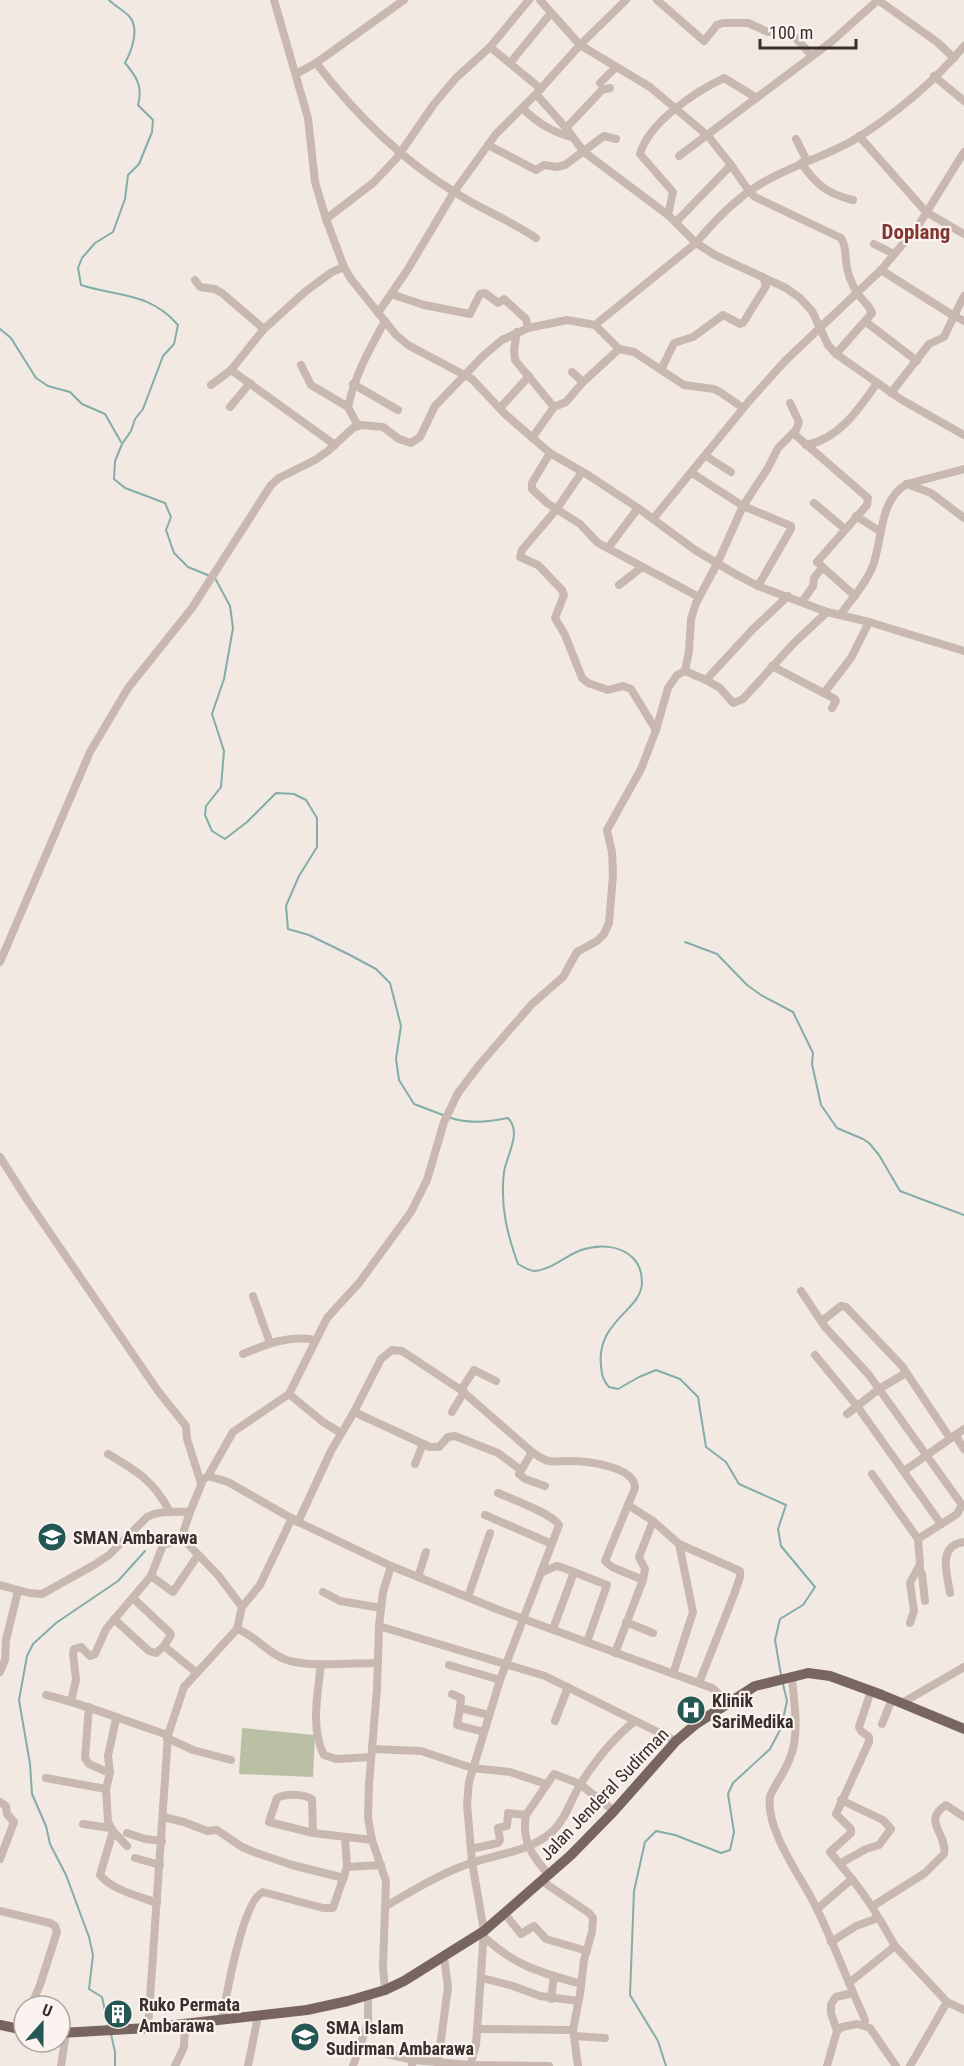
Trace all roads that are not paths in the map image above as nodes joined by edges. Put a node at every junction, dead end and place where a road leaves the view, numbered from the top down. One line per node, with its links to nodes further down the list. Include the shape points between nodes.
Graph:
1 (274, 0): 17 (street)
2 (404, 0): 14 (street)
3 (529, 0): 11 (street)
4 (540, 0): 8 (street)
5 (626, 0): 9 (street)
6 (657, 0): 12 (street, via 704,41 723,23 748,23 768,32 787,32)
7 (878, 0): 12 (street); 13 (street)
8 (551, 13): 9 (street); 15 (street)
9 (580, 45): 16 (street); 19 (street)
10 (964, 46): 13 (street)
11 (490, 47): 15 (street); 33 (street, via 456,78)
12 (812, 56): 20 (street)
13 (954, 58): 18 (street)
14 (315, 63): 17 (street); 33 (street, via 355,111)
15 (510, 63): 19 (street)
16 (616, 67): 23 (street); 24 (street, via 601,82 610,88 602,90)
17 (296, 74): 42 (street, via 308,117 315,182)
18 (934, 76): 21 (street); 26 (street)
19 (538, 91): 22 (street); 24 (street)
20 (757, 98): 23 (street, via 724,78); 25 (street)
21 (964, 100)
22 (522, 108): 27 (street, via 557,134); 30 (street)
23 (677, 108): 25 (street); 41 (street, via 653,129 640,153 673,192)
24 (567, 129): 27 (street)
25 (706, 134): 34 (street); 36 (street)
26 (859, 136): 35 (street); 40 (street)
27 (572, 137): 31 (street)
28 (616, 139): 31 (street, via 604,136)
29 (796, 139): 35 (street)
30 (488, 145): 31 (street, via 536,170 544,165 565,165); 38 (street)
31 (584, 152): 41 (street)
32 (964, 152): 40 (street)
33 (399, 154): 38 (street); 42 (street, via 373,183)
34 (679, 156)
35 (804, 162): 37 (street); 39 (street, via 822,188)
36 (731, 165): 37 (street); 43 (street)
37 (749, 191): 46 (street); 53 (street, via 841,238)
38 (454, 192): 45 (street); 54 (street)
39 (853, 200)
40 (926, 212): 44 (street); 48 (street)
41 (668, 215): 43 (street)
42 (326, 219): 49 (street)
43 (676, 222): 46 (street)
44 (964, 234)
45 (536, 238)
46 (696, 243): 51 (street); 61 (street)
47 (874, 244): 48 (street)
48 (894, 254): 50 (street)
49 (344, 267): 56 (street); 64 (street, via 306,291)
50 (881, 270): 53 (street); 57 (street)
51 (762, 277): 62 (street, via 800,298); 71 (street, via 766,286 743,323 723,315 693,337 674,343)
52 (195, 280): 64 (street, via 200,287 222,293)
53 (856, 292): 60 (street, via 872,310); 62 (street)
54 (391, 294): 56 (street); 63 (street, via 470,314 480,294 485,292 498,303 504,299 526,320)
55 (964, 296): 57 (street)
56 (378, 313): 58 (street)
57 (954, 316): 59 (street); 68 (street, via 944,337 930,344)
58 (385, 321): 73 (street, via 408,345); 78 (street)
59 (964, 321)
60 (866, 322): 67 (street); 68 (street)
61 (595, 325): 63 (street, via 567,321); 66 (street)
62 (819, 327): 67 (street); 86 (street)
63 (528, 328): 65 (street)
64 (264, 329): 70 (street)
65 (517, 333): 73 (street, via 496,345); 74 (street, via 515,360)
66 (619, 349): 71 (street, via 634,352); 75 (street)
67 (836, 354): 77 (street)
68 (916, 361): 80 (street)
69 (301, 365): 83 (street, via 311,385)
70 (231, 370): 76 (street); 79 (street)
71 (661, 370): 86 (street, via 684,385 714,389)
72 (572, 372): 75 (street)
73 (465, 375): 85 (street); 88 (street, via 435,406 420,437 411,443 383,427)
74 (529, 376): 84 (street); 85 (street)
75 (583, 382): 84 (street, via 566,402)
76 (250, 383): 82 (street); 92 (street)
77 (877, 383): 80 (street); 93 (street, via 843,426)
78 (353, 384): 83 (street); 87 (street)
79 (211, 385)
80 (891, 393): 90 (street)
81 (790, 403): 89 (street, via 799,422)
82 (230, 407)
83 (348, 407): 88 (street)
84 (554, 407): 91 (street)
85 (500, 408): 91 (street)
86 (743, 408): 95 (street)
87 (399, 410)
88 (358, 426): 92 (street)
89 (793, 433): 93 (street); 102 (street, via 778,448)
90 (964, 435)
91 (532, 438): 94 (street)
92 (335, 445): 130 (street, via 274,481 183,622 137,676 90,752)
93 (806, 445): 105 (street, via 867,497 867,505)
94 (550, 453): 97 (street); 104 (street, via 532,489)
95 (706, 456): 98 (street); 99 (street)
96 (964, 469): 100 (street)
97 (582, 472): 103 (street); 104 (street)
98 (731, 472)
99 (693, 473): 102 (street); 107 (street)
100 (907, 484): 106 (street, via 931,493); 109 (street, via 893,496)
101 (814, 502): 108 (street)
102 (743, 507): 111 (street); 115 (street, via 791,528)
103 (638, 508): 107 (street); 110 (street)
104 (556, 510): 110 (street); 129 (street, via 520,557 538,565 562,590 564,595 555,618 582,678 605,690 623,686 631,689)
105 (856, 516): 108 (street); 109 (street)
106 (964, 518)
107 (653, 519): 111 (street)
108 (845, 529): 113 (street, via 818,561)
109 (881, 532): 117 (street, via 872,570)
110 (608, 548): 112 (street)
111 (717, 564): 115 (street); 118 (street)
112 (642, 567): 114 (street); 118 (street)
113 (822, 568): 117 (street); 119 (street)
114 (619, 585)
115 (758, 585): 116 (street)
116 (788, 596): 119 (street); 126 (street)
117 (855, 596): 121 (street)
118 (699, 597): 125 (street, via 691,619)
119 (801, 602): 120 (street)
120 (827, 612): 121 (street); 124 (street)
121 (840, 615): 122 (street)
122 (869, 622): 123 (street); 127 (street, via 851,658)
123 (964, 651)
124 (772, 666): 126 (street, via 738,702 733,703); 127 (street)
125 (685, 670): 126 (street); 129 (street, via 668,687)
126 (706, 680)
127 (824, 693): 128 (street, via 836,701)
128 (832, 708)
129 (656, 730): 135 (street, via 641,769 607,830 613,875 609,923 604,934 574,956 563,977 532,1004 458,1093 411,1212 327,1318)
130 (0, 962)
131 (0, 1157): 161 (street, via 158,1391 186,1426)
132 (801, 1291): 134 (street)
133 (254, 1296): 136 (street)
134 (822, 1321): 139 (street, via 841,1306 846,1307); 141 (street)
135 (315, 1340): 136 (street); 143 (street)
136 (270, 1342): 137 (street)
137 (243, 1354)
138 (815, 1355): 144 (street)
139 (906, 1372): 141 (street); 150 (street)
140 (496, 1381): 142 (street, via 474,1370)
141 (879, 1389): 144 (street); 155 (street)
142 (462, 1391): 145 (street, via 402,1351 392,1350 381,1359); 146 (street); 153 (street)
143 (289, 1394): 149 (street); 160 (street, via 233,1432)
144 (857, 1406): 147 (street); 158 (street)
145 (354, 1412): 149 (street); 151 (street)
146 (452, 1412)
147 (847, 1414)
148 (964, 1430): 150 (street)
149 (340, 1433): 169 (street)
150 (952, 1436): 152 (street); 155 (street)
151 (423, 1444): 156 (street); 157 (street, via 439,1447 448,1437 455,1436 498,1453)
152 (964, 1449)
153 (532, 1452): 157 (street); 164 (street, via 550,1461 595,1464 625,1473 635,1484)
154 (108, 1454): 166 (street, via 147,1479)
155 (927, 1456): 158 (street); 165 (street)
156 (415, 1464)
157 (521, 1470): 162 (street, via 520,1476)
158 (904, 1471): 171 (street)
159 (872, 1474): 174 (street)
160 (208, 1476): 161 (street); 169 (street, via 228,1482)
161 (201, 1484): 167 (street)
162 (545, 1486)
163 (498, 1493): 176 (street, via 557,1521)
164 (628, 1505): 170 (street); 186 (street, via 605,1561)
165 (963, 1509): 171 (street)
166 (170, 1512): 167 (street); 188 (street, via 147,1517 102,1560 42,1594)
167 (190, 1512): 173 (street)
168 (484, 1515): 176 (street)
169 (295, 1520): 180 (street); 194 (street, via 260,1585)
170 (653, 1521): 177 (street); 186 (street, via 639,1557 645,1569)
171 (941, 1524): 174 (street)
172 (490, 1533): 191 (street)
173 (183, 1539): 179 (street); 184 (street, via 163,1545)
174 (918, 1539): 181 (street)
175 (964, 1542): 190 (street, via 954,1543 946,1553)
176 (552, 1544): 183 (street)
177 (680, 1544): 214 (street, via 693,1612); 217 (street, via 738,1569 740,1574)
178 (426, 1552): 185 (street)
179 (198, 1555): 184 (street, via 173,1592); 194 (street)
180 (391, 1566): 185 (street); 195 (street)
181 (919, 1567): 193 (street); 199 (street, via 910,1583 914,1611)
182 (574, 1572): 183 (street, via 556,1566); 202 (street); 204 (street, via 607,1585)
183 (541, 1573): 197 (street)
184 (151, 1576): 192 (street)
185 (418, 1577): 191 (street)
186 (643, 1580): 198 (street)
187 (0, 1585): 188 (street)
188 (18, 1591): 212 (street)
189 (323, 1592): 195 (street, via 340,1601)
190 (950, 1593)
191 (468, 1597): 197 (street)
192 (133, 1598): 196 (street); 205 (street, via 171,1633)
193 (925, 1601)
194 (242, 1607): 201 (street)
195 (381, 1608): 200 (street)
196 (114, 1619): 205 (street, via 149,1651 156,1653); 222 (street, via 93,1656 81,1647 74,1649 76,1680)
197 (525, 1619): 202 (street); 210 (street)
198 (626, 1622): 203 (street); 206 (street)
199 (910, 1623)
200 (379, 1626): 208 (street); 210 (street)
201 (237, 1629): 207 (street, via 284,1659); 213 (street)
202 (553, 1629): 204 (street)
203 (653, 1633)
204 (587, 1642): 206 (street)
205 (164, 1646): 213 (street)
206 (615, 1653): 214 (street)
207 (321, 1664): 208 (street); 236 (street, via 317,1718 318,1743 324,1755 336,1759)
208 (377, 1664): 236 (street)
209 (449, 1665): 216 (street)
210 (507, 1665): 216 (street); 218 (street)
211 (964, 1667): 223 (street)
212 (0, 1672)
213 (197, 1673): 234 (street, via 183,1687)
214 (673, 1674): 217 (street)
215 (786, 1679): 219 (main road, Jalan Jenderal Sudirman, via 807,1673 830,1676); 224 (main road, Jalan Jenderal Sudirman, via 755,1686); 273 (street, via 796,1733 790,1758 769,1803 788,1860)
216 (501, 1680): 227 (street)
217 (699, 1683): 224 (street)
218 (568, 1687): 229 (street); 230 (street)
219 (872, 1691): 223 (main road, Jalan Jenderal Sudirman); 244 (street, via 859,1727 869,1742)
220 (452, 1694): 226 (street, via 461,1698)
221 (46, 1695): 222 (street)
222 (71, 1701): 225 (street)
223 (897, 1701): 231 (street); 232 (main road, Jalan Jenderal Sudirman)
224 (728, 1702): 235 (main road, Jalan Jenderal Sudirman)
225 (89, 1707): 228 (street); 239 (street, via 85,1758 89,1764)
226 (460, 1708): 227 (street); 233 (street, via 458,1725)
227 (489, 1715): 233 (street)
228 (116, 1719): 234 (street); 239 (street, via 108,1756)
229 (555, 1721)
230 (635, 1721): 235 (street); 242 (street, via 601,1755)
231 (882, 1724)
232 (964, 1729)
233 (483, 1732): 238 (street)
234 (168, 1737): 237 (street, via 193,1750); 249 (street)
235 (676, 1741): 246 (main road, Jalan Jenderal Sudirman)
236 (372, 1753): 238 (street, via 421,1751); 255 (street, via 368,1818)
237 (231, 1760)
238 (472, 1768): 241 (street, via 510,1772); 259 (street, via 467,1804)
239 (110, 1773): 243 (street)
240 (46, 1778): 243 (street)
241 (546, 1784): 242 (street, via 556,1773); 247 (street)
242 (580, 1785): 246 (street); 258 (street, via 554,1830)
243 (106, 1789): 251 (street)
244 (841, 1800): 263 (street, via 836,1814 851,1833 830,1852); 263 (street, via 883,1820 891,1829 879,1845)
245 (0, 1802): 261 (street, via 14,1822)
246 (614, 1811): 268 (main road, Jalan Jenderal Sudirman)
247 (526, 1815): 258 (street); 259 (street, via 508,1813 507,1826 498,1828 498,1843)
248 (964, 1816): 272 (street, via 946,1805 940,1808 935,1821 944,1854 925,1873)
249 (163, 1817): 256 (street); 267 (street, via 217,1830 254,1852)
250 (82, 1824): 251 (street)
251 (112, 1829): 257 (street); 270 (street, via 101,1878)
252 (127, 1833): 256 (street)
253 (313, 1833): 253 (street, via 312,1799 284,1795 277,1798 269,1822); 254 (street)
254 (345, 1837): 255 (street); 266 (street)
255 (372, 1840): 265 (street)
256 (162, 1841): 264 (street)
257 (128, 1846)
258 (528, 1846): 262 (street); 268 (street)
259 (471, 1849): 262 (street)
260 (135, 1858): 264 (street)
261 (0, 1860)
262 (472, 1862): 271 (street); 277 (street)
263 (841, 1863): 269 (street)
264 (160, 1865): 270 (street)
265 (381, 1865): 266 (street); 271 (street, via 386,1881)
266 (347, 1867): 267 (street)
267 (344, 1878): 295 (street, via 336,1905 330,1909 259,1893 234,1959)
268 (545, 1878): 275 (main road, Jalan Jenderal Sudirman); 280 (street, via 593,1916)
269 (852, 1880): 272 (street); 273 (street)
270 (157, 1903): 298 (street)
271 (386, 1906): 286 (street)
272 (873, 1906): 276 (street)
273 (817, 1909): 278 (street)
274 (0, 1911): 288 (street, via 55,1926 57,1932)
275 (504, 1913): 277 (main road, Jalan Jenderal Sudirman); 280 (street, via 521,1934 534,1926 546,1939)
276 (878, 1917): 278 (street); 279 (street)
277 (484, 1934): 281 (main road, Jalan Jenderal Sudirman); 282 (street, via 507,1958); 283 (street)
278 (831, 1942): 284 (street)
279 (895, 1946): 284 (street); 292 (street)
280 (586, 1951): 285 (street)
281 (444, 1957): 286 (main road, Jalan Jenderal Sudirman); 305 (street, via 448,1987)
282 (554, 1976): 285 (street); 290 (street)
283 (482, 1978): 290 (street); 299 (street)
284 (849, 1983): 287 (street)
285 (581, 1984): 291 (street)
286 (385, 1990): 289 (main road, Jalan Jenderal Sudirman)
287 (853, 1993): 297 (street); 300 (street, via 837,1997 831,2004)
288 (36, 1994)
289 (368, 1995): 294 (main road, Jalan Jenderal Sudirman, via 307,2010); 304 (street, via 368,2023)
290 (551, 1999): 291 (street)
291 (579, 2001): 302 (street)
292 (947, 2002): 293 (street); 315 (street)
293 (964, 2010)
294 (258, 2016): 295 (main road, Jalan Jenderal Sudirman); 309 (street)
295 (222, 2019): 296 (main road, Jalan Jenderal Sudirman)
296 (185, 2024): 298 (main road, Jalan Jenderal Sudirman); 308 (street, via 184,2047)
297 (864, 2025): 300 (street); 314 (street)
298 (148, 2028): 301 (main road, Jalan Jenderal Sudirman)
299 (477, 2029): 302 (street); 307 (street)
300 (837, 2031): 313 (street)
301 (72, 2032)
302 (574, 2033): 303 (street); 312 (street)
303 (605, 2038)
304 (360, 2048): 306 (street); 310 (street)
305 (438, 2062): 306 (street); 307 (street)
306 (412, 2063)
307 (470, 2065): 311 (street)
308 (175, 2066)
309 (248, 2066)
310 (353, 2066)
311 (549, 2066)
312 (578, 2066)
313 (827, 2066)
314 (896, 2066)
315 (910, 2066)

